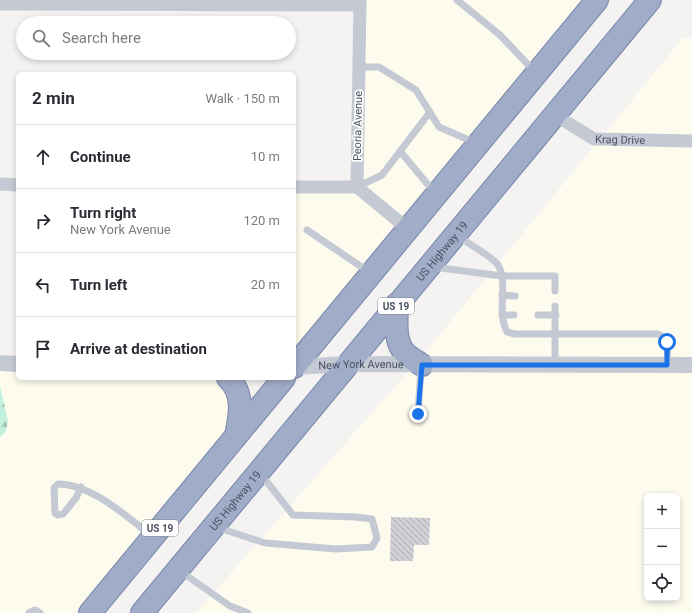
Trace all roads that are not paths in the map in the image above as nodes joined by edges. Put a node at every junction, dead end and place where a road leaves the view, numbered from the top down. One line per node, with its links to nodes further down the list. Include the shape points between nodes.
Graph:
1 (457, 0): 7 (lane, via 500,35)
2 (597, 0): 7 (highway)
3 (650, 0): 9 (highway, US Highway 19 / US 19)
4 (360, 2): 5 (street); 6 (street, Peoria Avenue)
5 (0, 4)
6 (359, 67): 8 (lane, via 379,67 416,90); 16 (street, Peoria Avenue)
7 (536, 74): 11 (highway)
8 (430, 112): 11 (lane, via 439,127); 12 (lane)
9 (555, 116): 10 (street, Krag Drive, via 594,139); 20 (highway, US Highway 19 / US 19)
10 (692, 141)
11 (478, 144): 17 (highway)
12 (400, 151): 16 (lane, via 382,174); 17 (lane)
13 (0, 184): 14 (street)
14 (16, 185)
15 (296, 187): 16 (street)
16 (357, 187): 18 (street)
17 (436, 195): 18 (highway)
18 (408, 229): 22 (highway)
19 (307, 230): 22 (lane)
20 (455, 234): 21 (highway, US Highway 19 / US 19); 23 (lane, via 498,264)
21 (428, 267): 23 (lane); 27 (highway, US Highway 19 / US 19)
22 (371, 273): 37 (highway)
23 (502, 276): 24 (lane, via 555,276); 25 (lane)
24 (555, 291)
25 (502, 295): 26 (lane); 29 (lane)
26 (515, 296)
27 (397, 304): 36 (highway, US Highway 19 / US 19); 38 (highway, via 399,343 404,353)
28 (555, 306): 32 (lane)
29 (502, 314): 30 (lane); 33 (lane, via 507,332)
30 (514, 314)
31 (538, 315): 32 (lane)
32 (556, 315): 33 (lane)
33 (556, 334): 39 (lane); 40 (lane, via 658,334 667,342)
34 (0, 363): 35 (street)
35 (16, 364)
36 (347, 364): 38 (street, New York Avenue); 42 (street, New York Avenue); 47 (highway, US Highway 19 / US 19)
37 (296, 365)
38 (422, 365): 39 (street, New York Avenue); 45 (lane)
39 (555, 365): 40 (street, New York Avenue)
40 (667, 365): 41 (street, New York Avenue)
41 (692, 365)
42 (296, 367)
43 (229, 380): 46 (highway, via 238,394 241,411)
44 (282, 380): 46 (highway, US 19)
45 (418, 414)
46 (236, 436): 50 (highway, US 19)
47 (259, 472): 49 (highway, US Highway 19 / US 19); 49 (lane, via 293,515 355,516 372,520 377,538 372,547 336,550 265,543)
48 (81, 488): 48 (lane, via 58,484 54,488 55,513 63,514); 50 (lane, via 118,510)
49 (214, 526): 51 (highway, US Highway 19 / US 19)
50 (153, 537): 52 (highway, US 19)
51 (178, 570): 56 (highway, US Highway 19 / US 19); 57 (lane, via 230,606)
52 (103, 604): 55 (highway, US 19)
53 (29, 613): 54 (lane, via 35,610)
54 (40, 613)
55 (90, 613)
56 (142, 613)
57 (248, 613)

